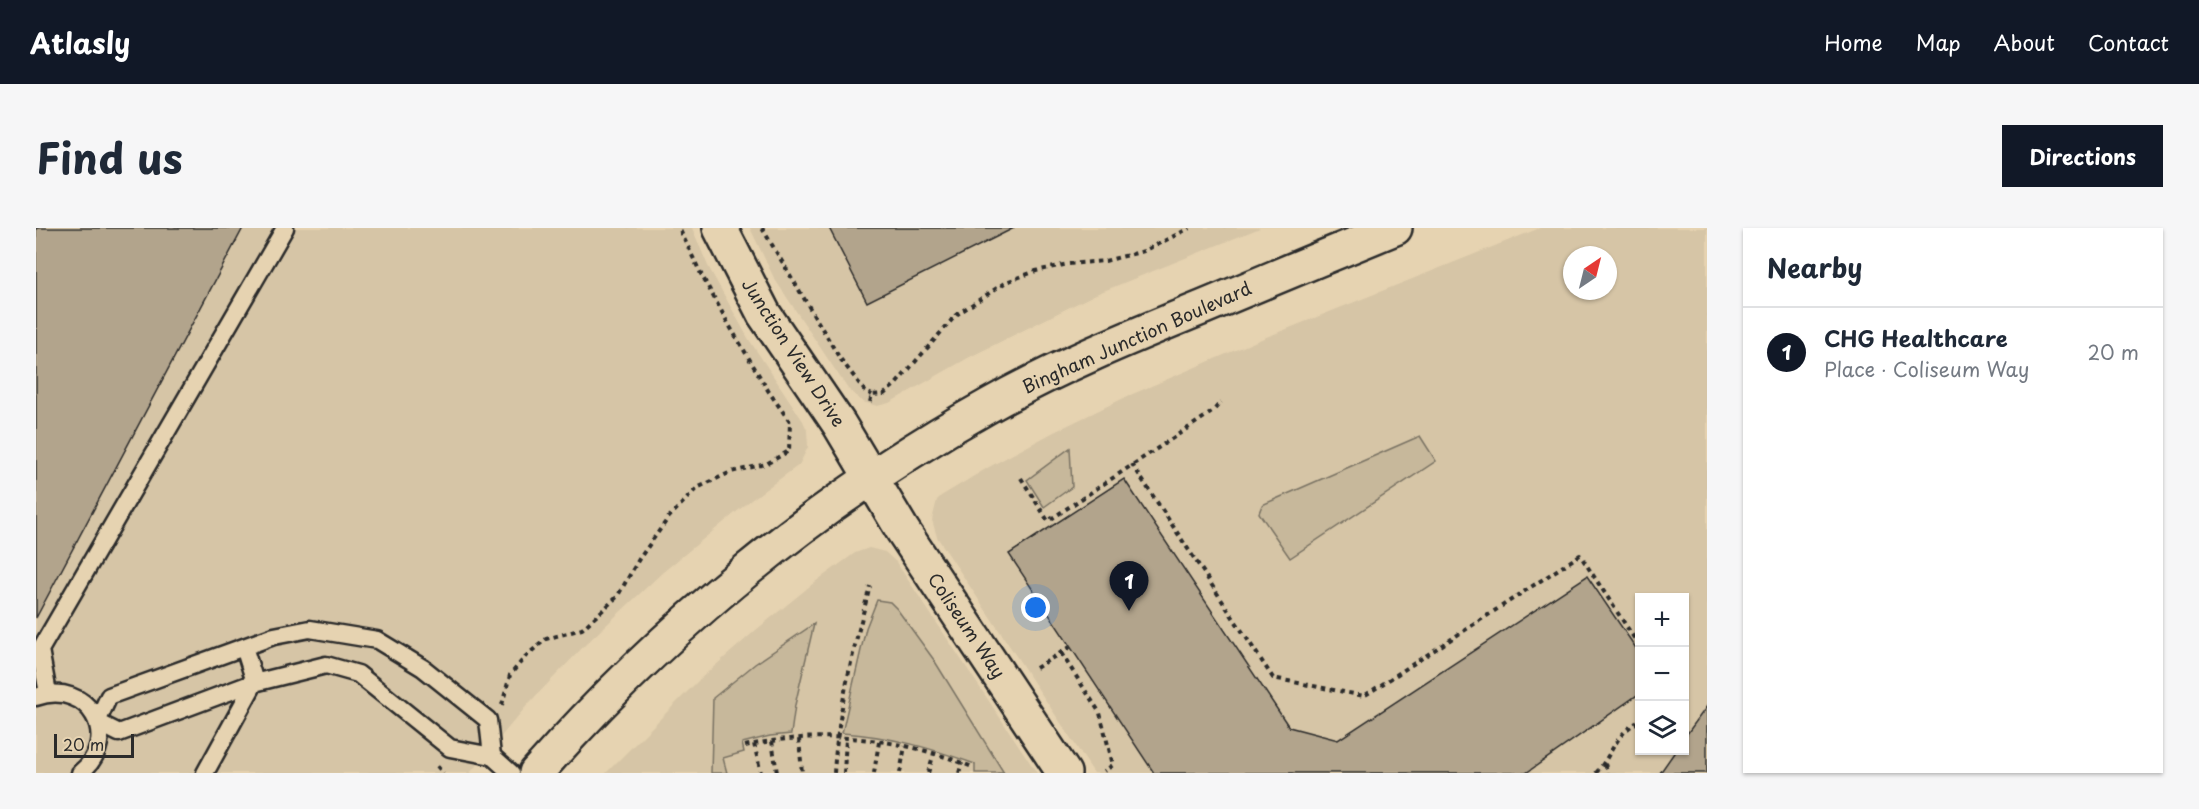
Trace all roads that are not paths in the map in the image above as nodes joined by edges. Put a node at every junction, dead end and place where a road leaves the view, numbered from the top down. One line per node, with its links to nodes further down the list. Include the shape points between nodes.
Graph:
1 (285, 228): 7 (lane, via 40,650)
2 (720, 228): 4 (main road, Junction View Drive, via 764,314)
3 (1395, 228): 4 (main road, Bingham Junction Boulevard, via 1070,364 989,405)
4 (871, 477): 13 (main road, Bingham Junction Boulevard, via 694,614 612,691); 14 (main road, Coliseum Way)
5 (244, 647): 6 (lane); 8 (lane, via 109,696); 9 (lane, via 310,629 377,640 423,668 488,720)
6 (255, 682): 8 (lane, via 119,733); 9 (lane, via 326,665 358,674 450,748); 11 (lane)
7 (42, 695): 8 (lane, via 60,692 78,699 92,711)
8 (97, 722): 10 (lane, via 97,752)
9 (492, 756): 12 (lane)
10 (80, 773)
11 (205, 773)
12 (511, 773)
13 (537, 773)
14 (1064, 773)

